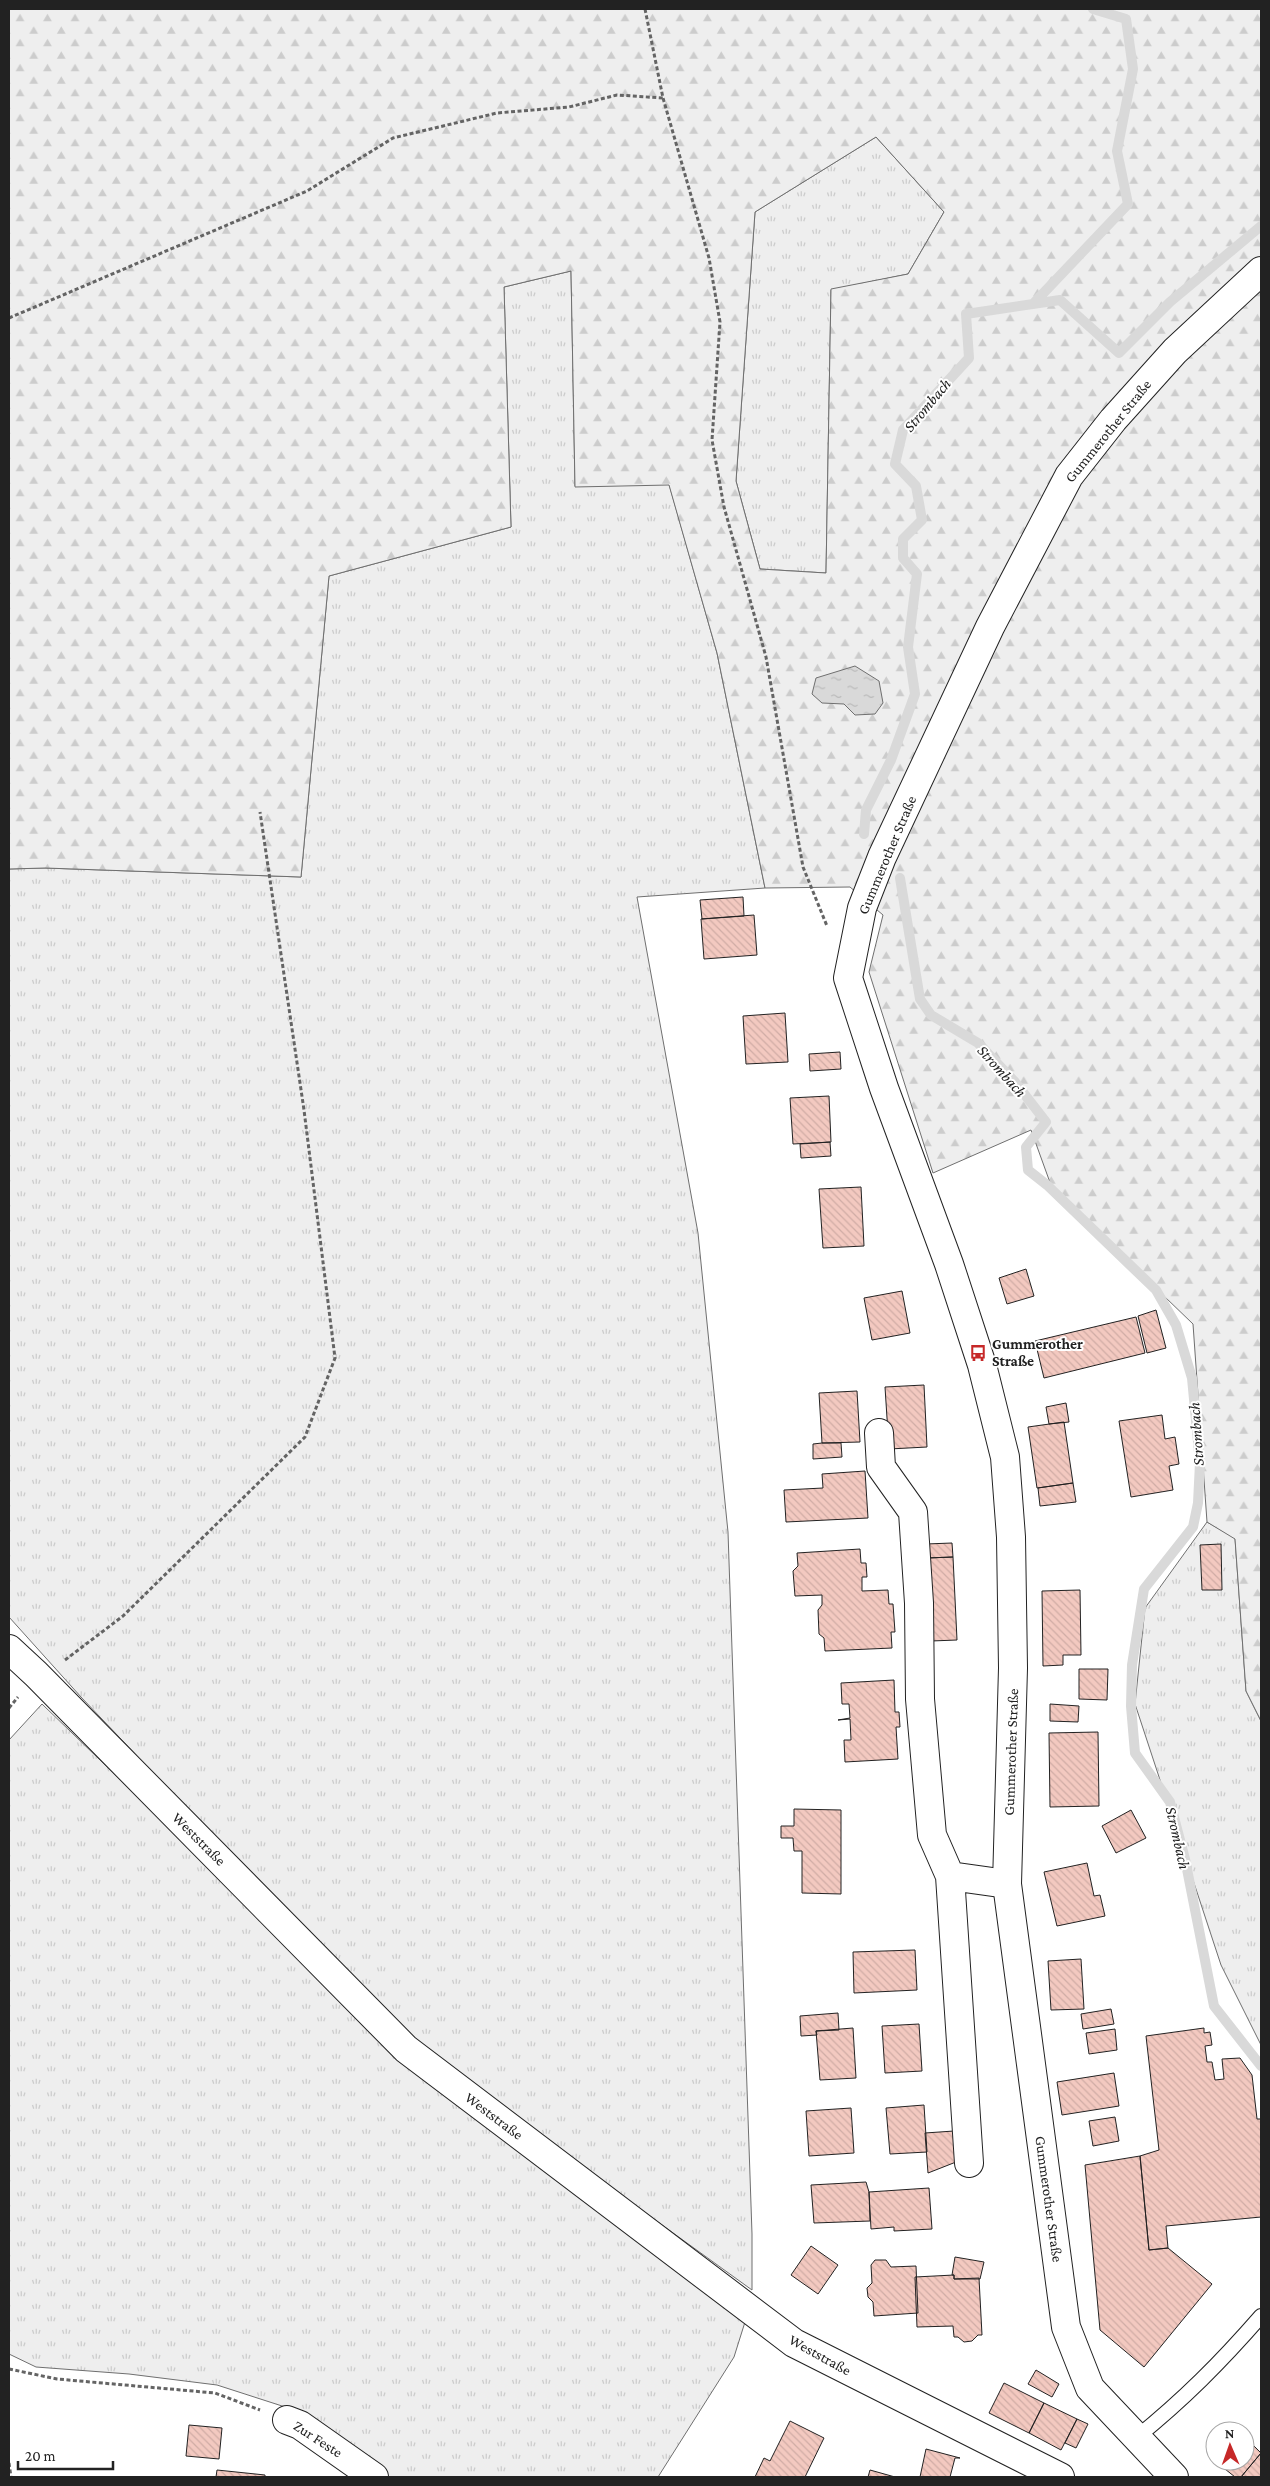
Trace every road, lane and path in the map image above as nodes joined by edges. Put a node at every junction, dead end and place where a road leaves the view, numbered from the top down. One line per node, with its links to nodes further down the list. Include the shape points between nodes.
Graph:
1 (645, 9): 2 (path)
2 (663, 98): 4 (path, via 617,95 569,107 496,113 393,138 307,191); 6 (path, via 709,258 720,322 712,440 724,507 766,658 803,867)
3 (1261, 272): 11 (street, Gummerother Straße, via 1175,351 1113,420 1069,476 990,627 882,857 862,908 848,978 964,1310 982,1365 1005,1457 1011,1537 1013,1668)
4 (9, 318)
5 (260, 812): 9 (path, via 304,1110 335,1358 305,1437 123,1616 68,1659)
6 (829, 932)
7 (879, 1432): 10 (street, via 881,1467 913,1512 920,1699 932,1836)
8 (9, 1649): 9 (street, Weststraße)
9 (36, 1674): 20 (street, Weststraße, via 406,2049 794,2343)
10 (950, 1876): 11 (street); 12 (street)
11 (1007, 1884): 16 (street, Gummerother Straße, via 1066,2327 1090,2388)
12 (969, 2163)
13 (1261, 2316): 16 (lane, via 1218,2365)
14 (9, 2369): 15 (path, via 57,2379 215,2393)
15 (287, 2420): 19 (street, Zur Feste, via 300,2425)
16 (1136, 2438): 21 (street, Gummerother Straße)
17 (9, 2463): 18 (path)
18 (11, 2477)
19 (374, 2477)
20 (1060, 2477)
21 (1174, 2477)

